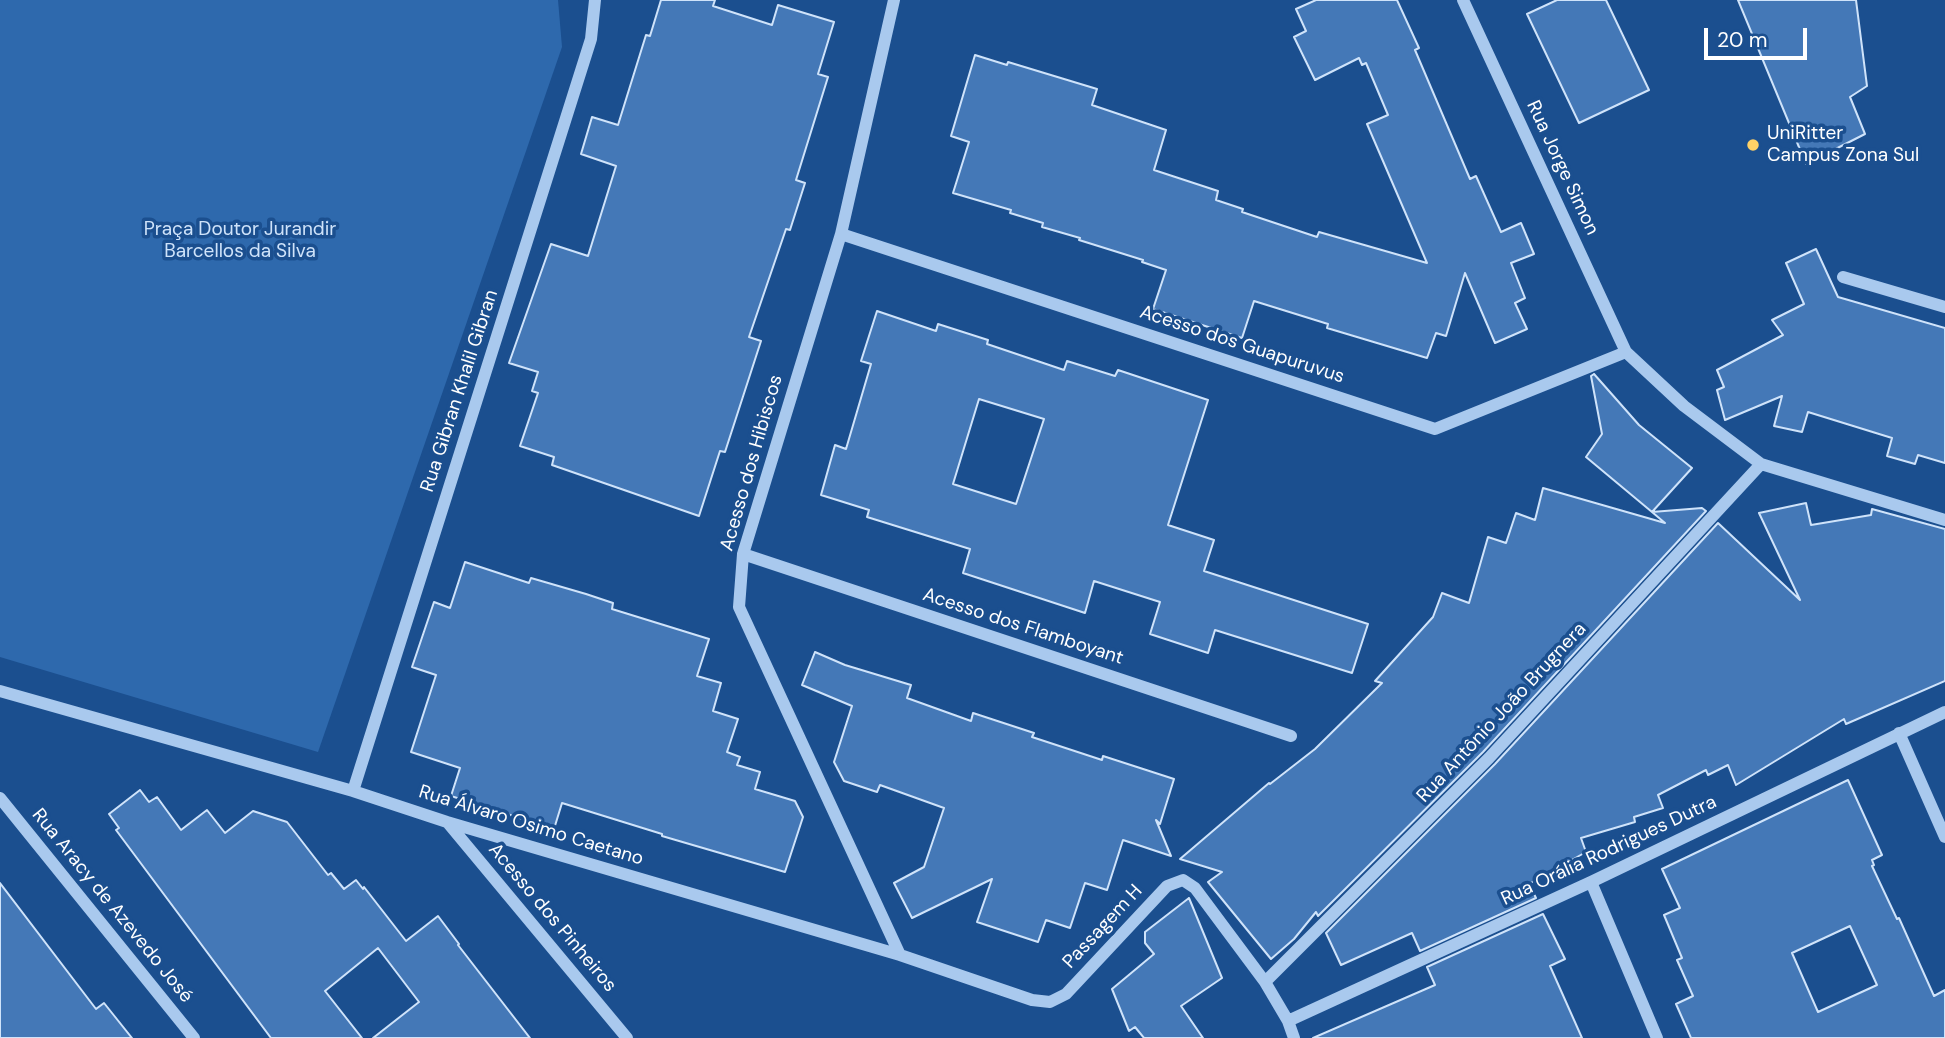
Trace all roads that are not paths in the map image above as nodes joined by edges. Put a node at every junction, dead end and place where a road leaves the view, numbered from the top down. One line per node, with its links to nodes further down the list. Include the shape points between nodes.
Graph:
1 (595, 0): 15 (street, Rua Gibran Khalil Gibran, via 591,39)
2 (894, 0): 4 (street, Acesso dos Hibiscos)
3 (1463, 0): 7 (street, Rua Jorge Simon)
4 (841, 234): 7 (street, Acesso dos Guapuruvus, via 1435,429); 10 (street, Acesso dos Hibiscos)
5 (1843, 277): 6 (street)
6 (1945, 307)
7 (1626, 352): 8 (street, via 1684,406)
8 (1761, 464): 9 (street); 21 (street, Rua Antônio João Brugnera, via 1489,758)
9 (1945, 520)
10 (743, 554): 14 (street, Acesso dos Flamboyant); 20 (street, Acesso dos Hibiscos, via 739,607)
11 (0, 691): 15 (street, Rua Álvaro Osimo Caetano)
12 (1945, 712): 13 (street, Rua Orália Rodrigues Dutra)
13 (1899, 733): 18 (street); 19 (street, Rua Orália Rodrigues Dutra)
14 (1291, 736)
15 (353, 791): 17 (street, Rua Álvaro Osimo Caetano)
16 (0, 797): 24 (street, Rua Aracy de Azevedo José)
17 (447, 822): 20 (street, Rua Álvaro Osimo Caetano); 25 (street, Acesso dos Pinheiros)
18 (1945, 836)
19 (1591, 882): 23 (street, Rua Orália Rodrigues Dutra); 27 (street)
20 (900, 955): 22 (street, Rua Álvaro Osimo Caetano)
21 (1265, 982): 22 (street, Passagem H, via 1195,888 1183,880 1167,886 1066,994); 23 (street)
22 (1050, 1002)
23 (1287, 1021): 26 (street)
24 (194, 1038)
25 (627, 1038)
26 (1294, 1038)
27 (1657, 1038)

